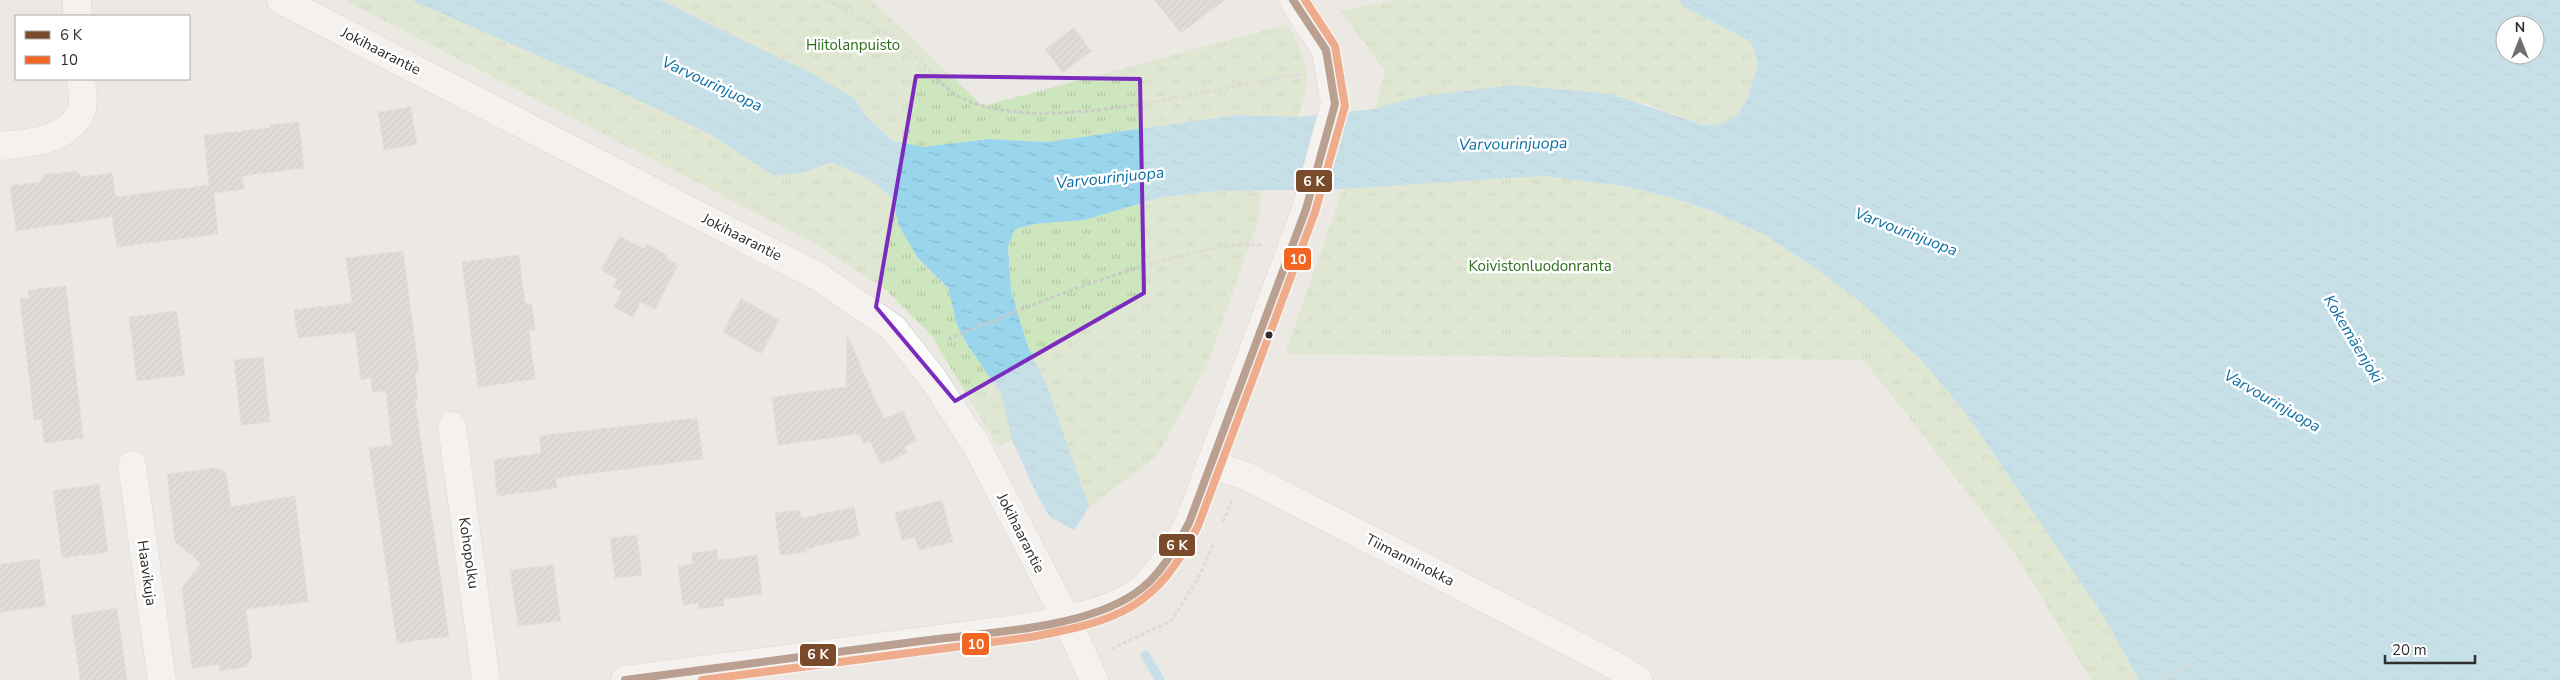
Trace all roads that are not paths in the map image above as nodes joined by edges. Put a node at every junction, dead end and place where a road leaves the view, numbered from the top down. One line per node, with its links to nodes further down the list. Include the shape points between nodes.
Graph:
1 (77, 0): 4 (street)
2 (281, 0): 10 (street, Jokihaarantie, via 819,277 893,328 932,376 975,443)
3 (1294, 0): 8 (street, via 1326,50 1335,104 1306,210)
4 (77, 15)
5 (81, 80): 6 (street, via 81,113 67,129 42,141)
6 (0, 146)
7 (452, 426): 14 (street, Kohopolku)
8 (1210, 464): 10 (street, via 1189,523 1176,546 1144,587 1109,608); 12 (street, Tiimanninokka, via 1244,475)
9 (132, 466): 13 (street, Haavikuja)
10 (1067, 620): 11 (street); 16 (street, Jokihaarantie)
11 (791, 669): 15 (street)
12 (1612, 670): 17 (street, Tiimanninokka)
13 (162, 680)
14 (486, 680)
15 (625, 680)
16 (1094, 680)
17 (1638, 680)

